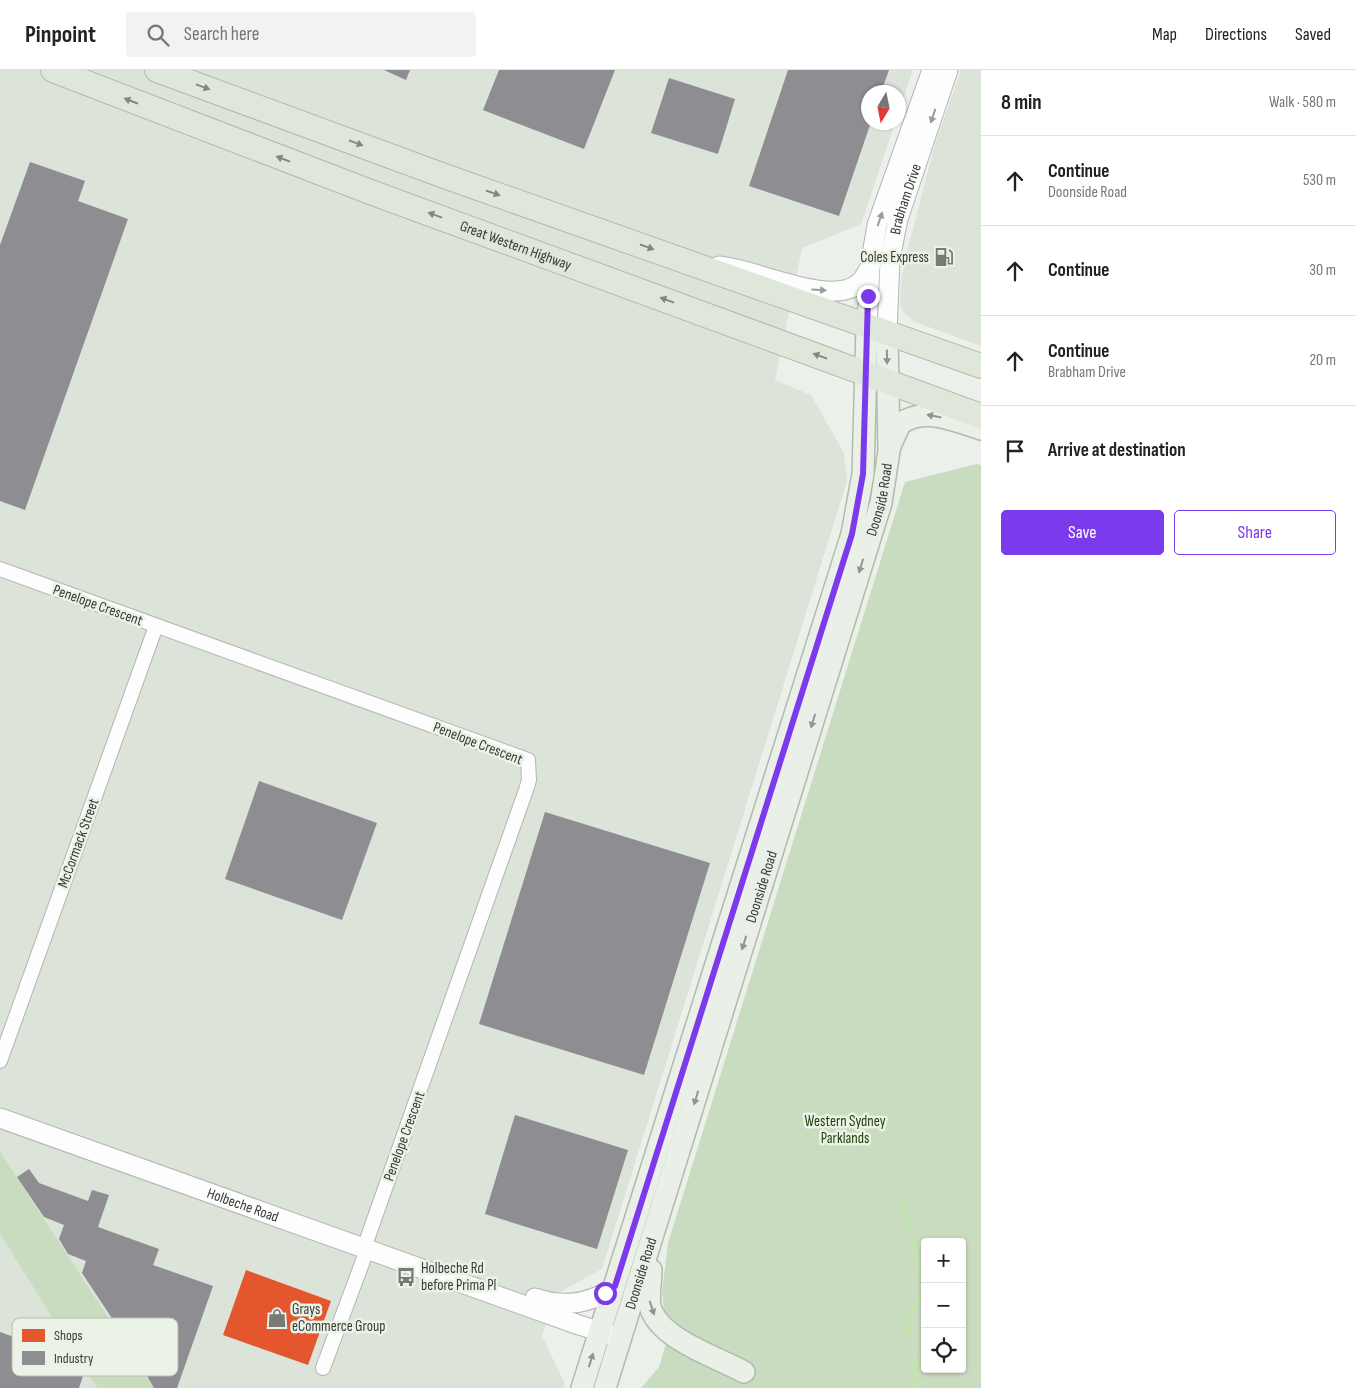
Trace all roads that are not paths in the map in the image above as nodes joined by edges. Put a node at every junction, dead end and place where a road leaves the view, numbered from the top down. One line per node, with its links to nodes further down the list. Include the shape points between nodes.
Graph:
1 (53, 70): 9 (highway, Great Western Highway, one-way to 1, via 364,189)
2 (158, 70): 5 (highway, one-way to 5, via 447,177)
3 (932, 70): 6 (street, Brabham Drive, one-way to 3, via 877,225)
4 (948, 70): 7 (street, Brabham Drive, one-way to 7, via 898,219)
5 (703, 266): 6 (street, one-way to 6, via 741,269 793,286 822,290 854,287); 7 (highway)
6 (870, 266): 7 (street, Brabham Drive)
7 (877, 329): 8 (highway); 9 (main road, Doonside Road); 10 (main road, Doonside Road, one-way to 10)
8 (981, 366)
9 (866, 373): 10 (highway, Great Western Highway); 20 (main road, Doonside Road, via 863,474 852,534)
10 (888, 381): 11 (highway, Great Western Highway); 13 (main road, Doonside Road)
11 (981, 416)
12 (981, 429): 13 (main road, one-way to 13, via 936,416 917,415 900,424)
13 (889, 451): 18 (main road, Doonside Road, one-way to 18, via 881,503)
14 (0, 569): 15 (street, Penelope Crescent)
15 (156, 626): 16 (street, McCormack Street); 19 (street, Penelope Crescent, via 528,760 526,790)
16 (0, 1061)
17 (0, 1118): 19 (street, Holbeche Road)
18 (652, 1243): 23 (main road, Doonside Road); 25 (main road, one-way to 25, via 650,1299 657,1320 670,1333)
19 (366, 1249): 21 (street, Holbeche Road); 24 (street)
20 (615, 1286): 21 (street, Holbeche Road, via 593,1300 568,1304 515,1292); 22 (main road, Doonside Road)
21 (485, 1290): 22 (street, Holbeche Road)
22 (600, 1331): 23 (street, Holbeche Road); 26 (main road, Doonside Road, one-way to 22)
23 (621, 1338): 27 (main road, Doonside Road)
24 (323, 1368)
25 (744, 1372)
26 (582, 1388)
27 (606, 1388)

